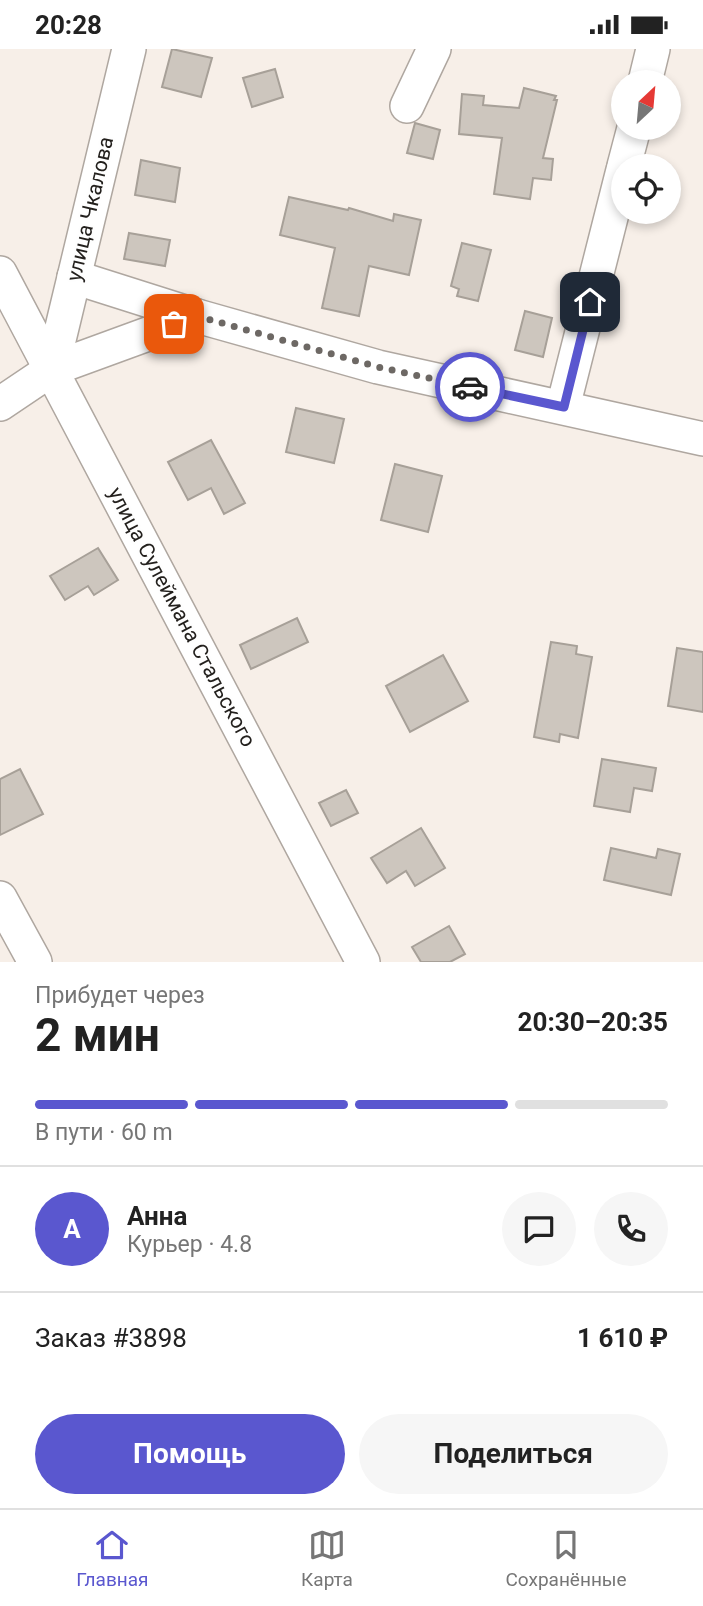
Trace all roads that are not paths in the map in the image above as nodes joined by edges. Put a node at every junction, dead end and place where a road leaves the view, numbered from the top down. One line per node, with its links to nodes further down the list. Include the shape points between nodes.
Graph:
1 (129, 49): 8 (street, улица Чкалова)
2 (434, 49): 5 (street)
3 (653, 49): 4 (street)
4 (648, 70)
5 (407, 106)
6 (611, 217): 12 (street)
7 (0, 273): 10 (street, улица Сулеймана Стальского)
8 (74, 277): 9 (street); 10 (street, улица Чкалова)
9 (197, 316): 10 (street); 12 (street, via 378,367)
10 (52, 369): 11 (street); 16 (street, улица Сулеймана Стальского)
11 (0, 404)
12 (564, 407): 13 (street)
13 (703, 439)
14 (0, 898): 15 (street)
15 (35, 962)
16 (363, 962)

